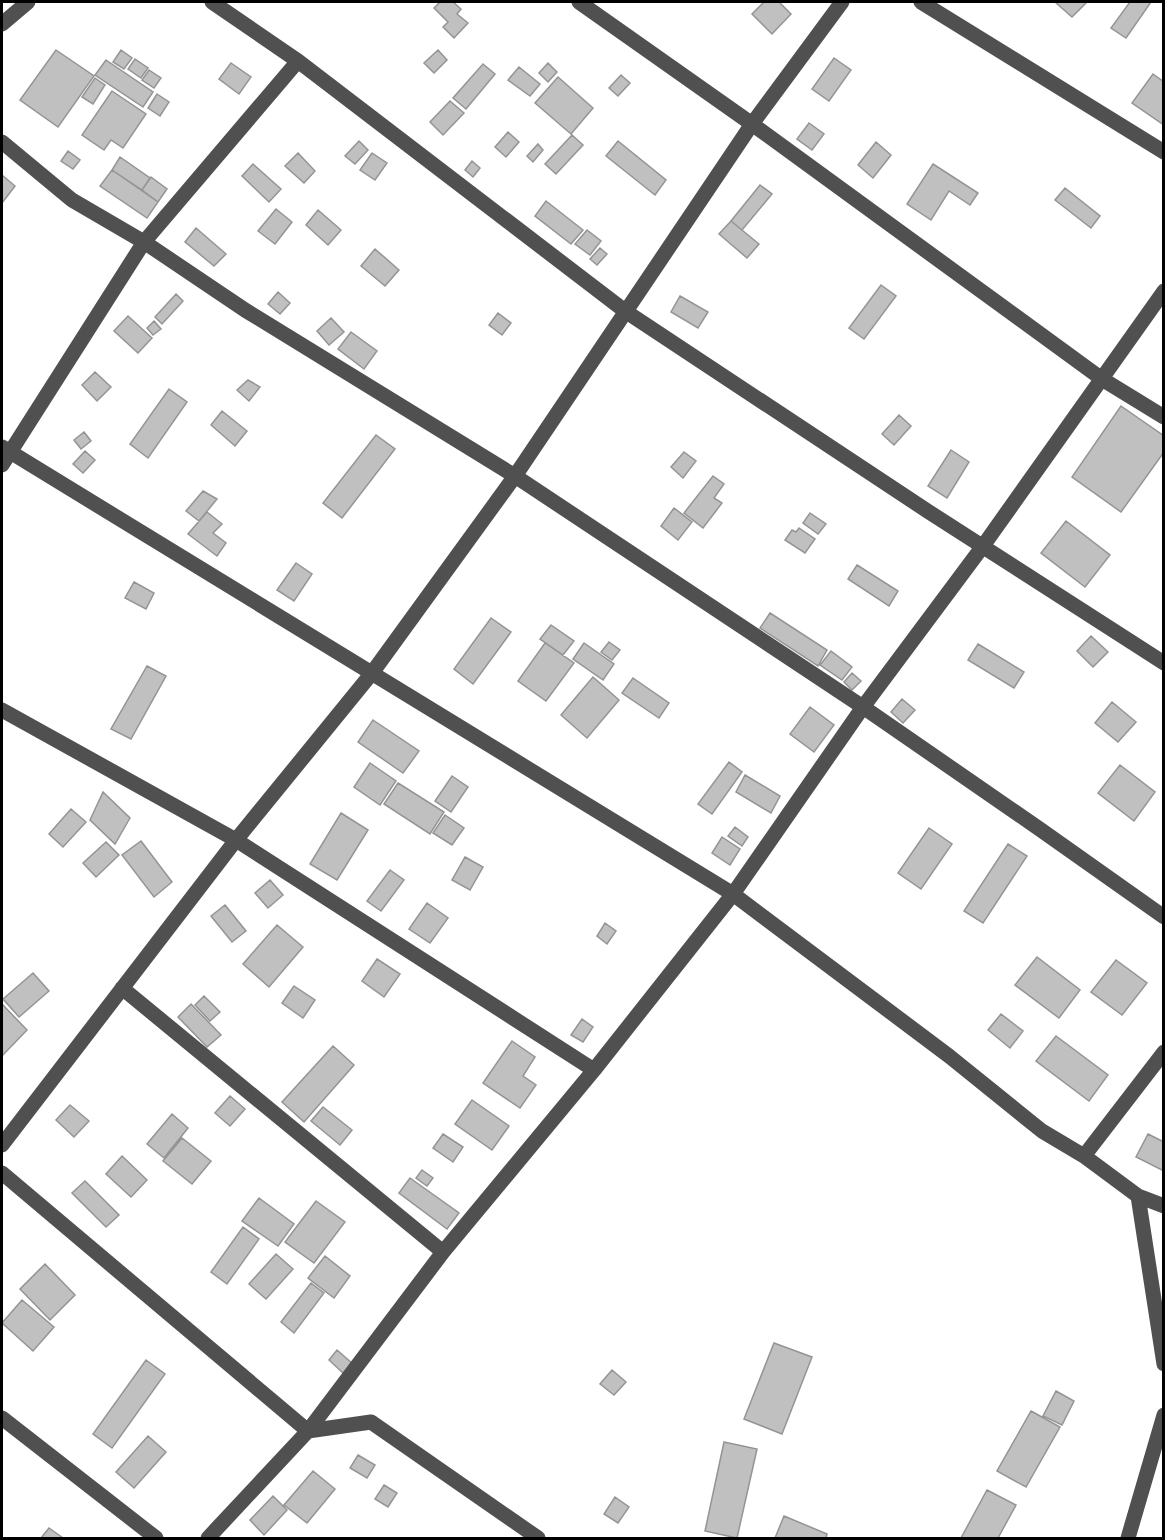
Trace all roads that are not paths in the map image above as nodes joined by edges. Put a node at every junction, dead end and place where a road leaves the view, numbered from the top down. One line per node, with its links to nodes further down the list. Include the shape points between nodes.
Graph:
1 (28, 2): 6 (street)
2 (212, 2): 7 (street)
3 (579, 2): 8 (street)
4 (842, 2): 8 (street)
5 (921, 2): 10 (street)
6 (2, 24)
7 (298, 61): 11 (street); 13 (street)
8 (753, 124): 13 (street); 14 (street)
9 (2, 142): 11 (street, via 72,200)
10 (1164, 152)
11 (144, 242): 16 (street); 17 (street, via 246,310)
12 (1164, 291): 14 (street)
13 (625, 311): 17 (street); 18 (street)
14 (1102, 379): 15 (street); 18 (street)
15 (1164, 417)
16 (4, 455): 20 (street)
17 (515, 476): 20 (street); 21 (street)
18 (983, 546): 19 (street); 21 (street)
19 (1164, 663)
20 (372, 673): 23 (street); 24 (street)
21 (862, 707): 24 (street); 25 (street)
22 (2, 710): 23 (street)
23 (236, 840): 26 (street); 28 (street)
24 (733, 894): 28 (street); 30 (street, via 1042,1131)
25 (1164, 917)
26 (122, 988): 29 (street); 34 (street)
27 (1164, 1052): 30 (street)
28 (594, 1070): 34 (street)
29 (2, 1146)
30 (1084, 1156): 32 (street)
31 (2, 1173): 38 (street)
32 (1138, 1196): 33 (street); 35 (street)
33 (1164, 1206)
34 (443, 1251): 38 (street)
35 (1164, 1364)
36 (1164, 1415): 42 (street)
37 (2, 1419): 39 (street)
38 (308, 1431): 40 (street); 41 (street, via 370,1422)
39 (156, 1539)
40 (208, 1539)
41 (538, 1539)
42 (1128, 1539)

